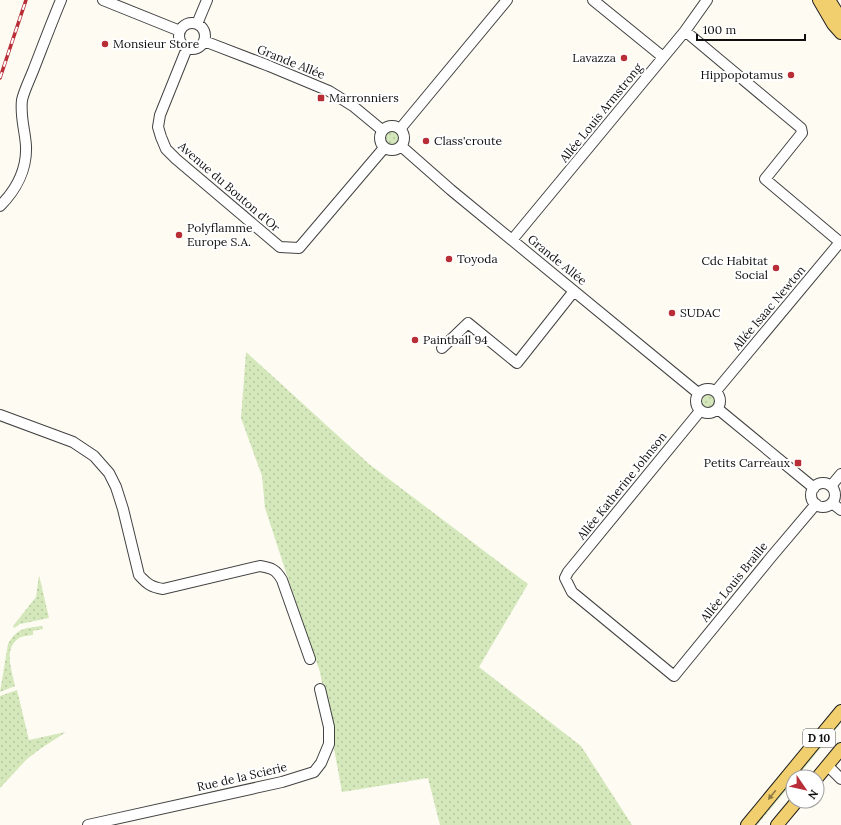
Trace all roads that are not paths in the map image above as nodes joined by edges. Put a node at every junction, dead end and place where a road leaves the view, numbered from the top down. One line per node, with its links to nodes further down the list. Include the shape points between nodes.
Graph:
1 (61, 0): 21 (street, via 22,99 21,117 26,146 24,165 14,189)
2 (103, 0): 11 (street)
3 (207, 0): 10 (street)
4 (507, 0): 17 (street)
5 (593, 0): 16 (street)
6 (707, 0): 12 (street, Allée Louis Armstrong)
7 (818, 0): 13 (main road)
8 (828, 0): 9 (main road)
9 (841, 19)
10 (197, 24): 11 (street, via 188,24); 14 (street, via 202,27)
11 (180, 31): 15 (street, via 180,41)
12 (685, 31): 16 (street, Allée Louis Armstrong); 23 (street, via 801,128 802,133 765,179)
13 (841, 33)
14 (204, 41): 15 (street, via 197,48); 18 (street, Grande Allée, via 329,91)
15 (187, 48): 20 (street, Avenue du Bouton d'Or, via 160,115 160,137 166,149 176,159 280,247 299,248)
16 (663, 57): 22 (street, Allée Louis Armstrong)
17 (400, 128): 18 (street, via 390,126); 19 (street, via 404,137)
18 (382, 130): 20 (street, via 380,139)
19 (401, 146): 20 (street, via 393,150); 22 (street, Grande Allée)
20 (384, 148)
21 (0, 206)
22 (512, 240): 24 (street, Grande Allée)
23 (841, 242): 26 (street, Allée Isaac Newton)
24 (574, 291): 25 (street, via 517,363 468,323); 27 (street, Grande Allée)
25 (442, 348)
26 (716, 391): 27 (street, via 707,389); 28 (street, via 721,400)
27 (698, 393): 29 (street, via 696,402)
28 (718, 409): 29 (street, via 709,414); 33 (street)
29 (700, 411): 38 (street, Allée Katherine Johnson, via 565,578 572,592)
30 (0, 415): 37 (street, via 73,442 94,456 109,473 123,509 139,575 146,583 163,589 260,566 278,573)
31 (841, 474): 32 (street)
32 (831, 486): 33 (street, via 822,484); 34 (street, via 835,494)
33 (814, 488): 35 (street, via 812,496)
34 (832, 503): 35 (street, via 824,507); 36 (street)
35 (816, 504): 38 (street, Allée Louis Braille)
36 (841, 510)
37 (310, 659)
38 (674, 676)
39 (320, 689): 46 (street, Rue de la Scierie, via 329,727 329,744 314,772 282,782)
40 (841, 711): 47 (main road, D 10, one-way to 47)
41 (841, 749): 42 (main road, D 10)
42 (828, 766): 43 (main road, D 10); 44 (street)
43 (825, 769)
44 (841, 779)
45 (791, 809): 48 (main road)
46 (88, 825)
47 (747, 825)
48 (778, 825)

